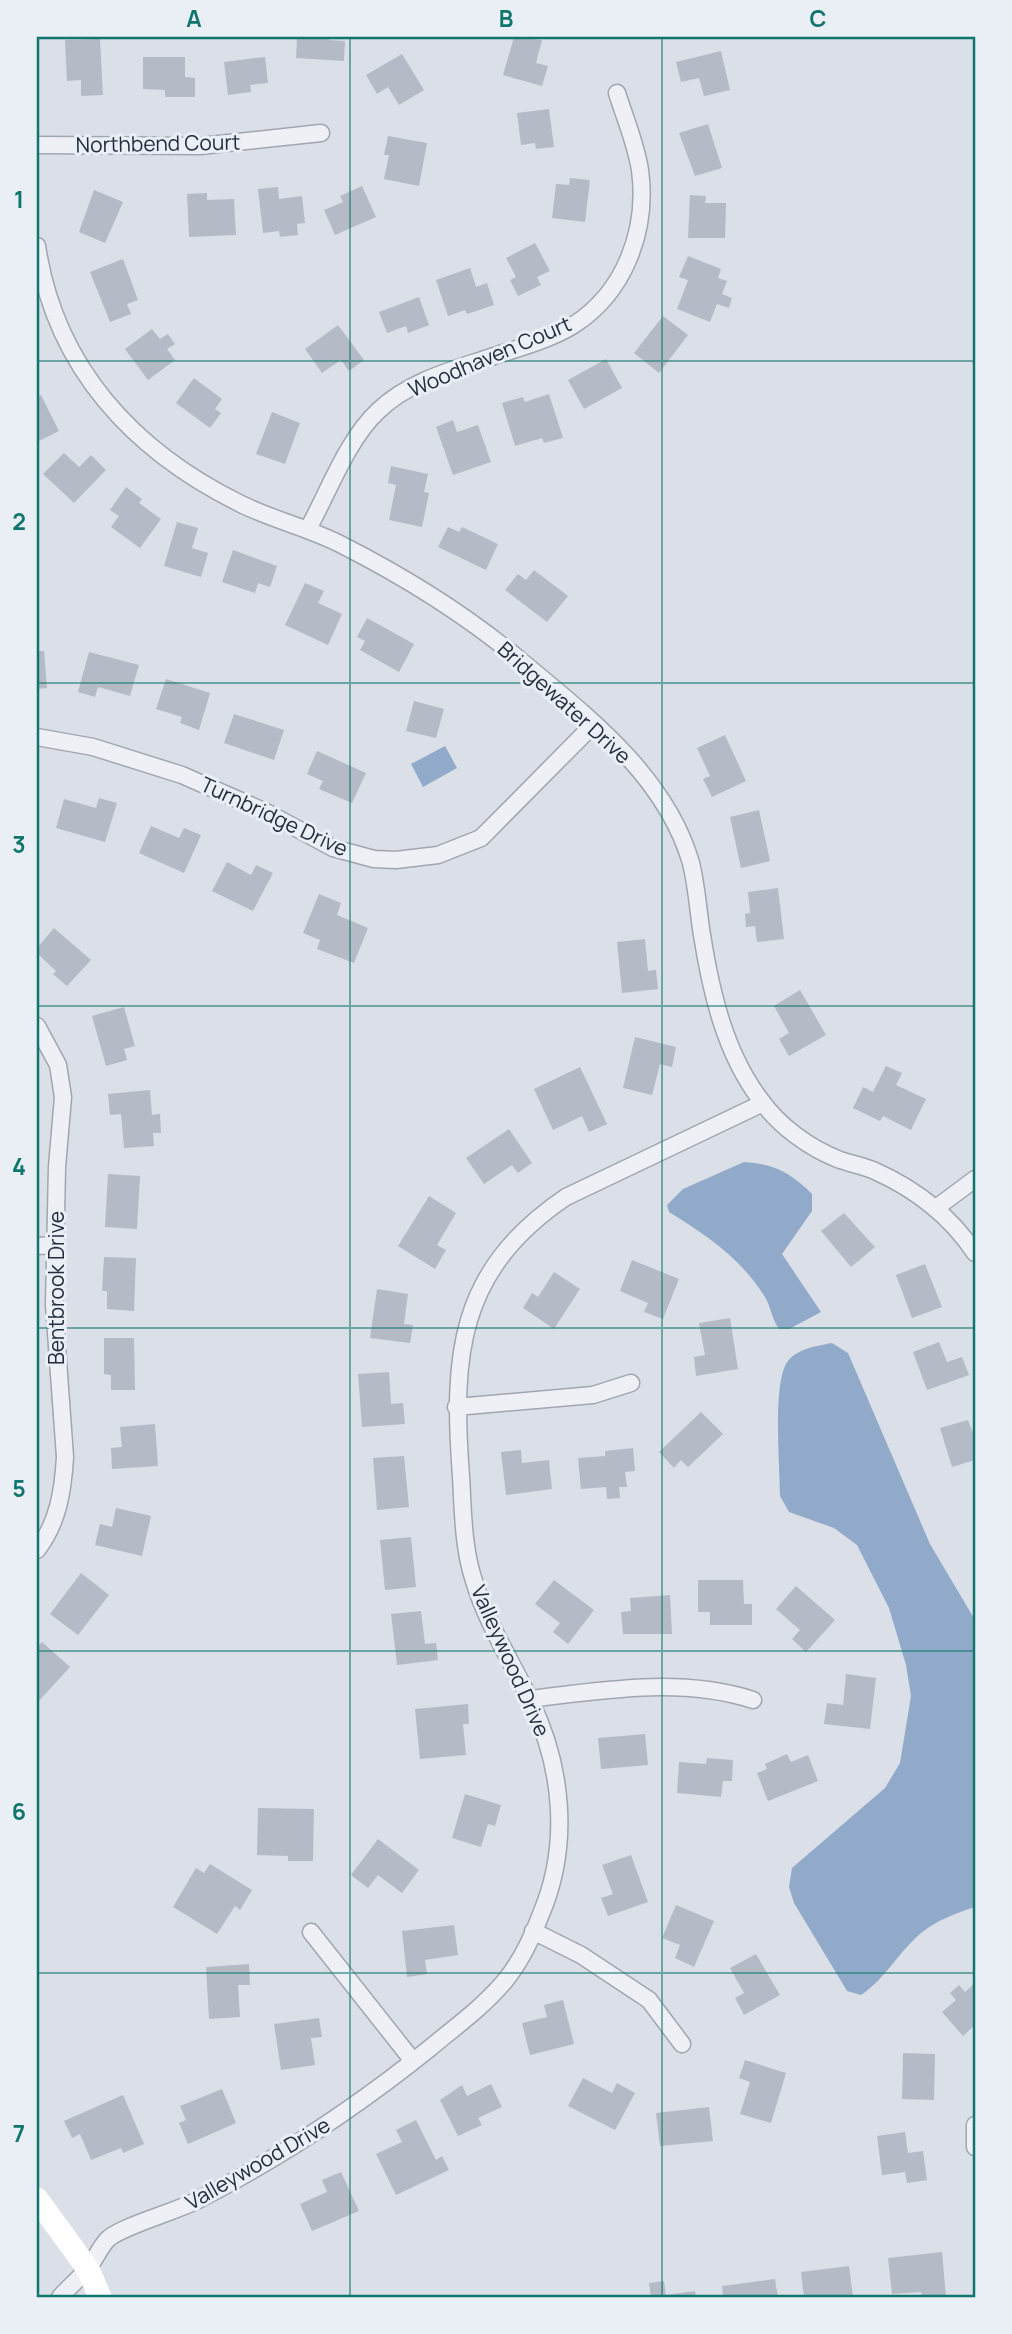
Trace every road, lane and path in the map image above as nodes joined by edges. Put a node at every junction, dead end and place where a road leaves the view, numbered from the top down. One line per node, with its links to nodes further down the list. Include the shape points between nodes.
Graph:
1 (617, 93): 5 (street, Woodhaven Court, via 639,167 642,194 630,260 606,296 573,325 550,337 430,378 379,410 356,440)
2 (321, 132): 3 (street, Northbend Court, via 200,146)
3 (37, 145)
4 (37, 246): 5 (street, Bridgewater Drive, via 45,288 63,338 112,409 187,474 245,506)
5 (308, 529): 6 (street, Bridgewater Drive, via 387,569 475,625)
6 (593, 726): 7 (street, Turnbridge Drive, via 481,838 438,855 396,860 333,848 226,793 160,767 93,747); 9 (street, Bridgewater Drive, via 643,773 682,840 691,865 718,1010 738,1065)
7 (37, 737)
8 (37, 1027): 12 (street, Bentbrook Drive, via 58,1065 63,1097)
9 (763, 1103): 11 (street, Bridgewater Drive, via 815,1148 873,1170); 16 (street, Valleywood Drive, via 566,1197 527,1227 495,1264 472,1308)
10 (975, 1179): 11 (street)
11 (936, 1208): 14 (street, Bridgewater Drive)
12 (55, 1245): 13 (street); 17 (street, Bentbrook Drive, via 55,1354 65,1457 54,1521)
13 (37, 1246)
14 (975, 1253)
15 (631, 1383): 16 (street, via 593,1395)
16 (456, 1407): 18 (street, Valleywood Drive, via 466,1552 504,1652)
17 (37, 1550)
18 (530, 1699): 19 (street, via 650,1687 692,1688); 20 (street, Valleywood Drive, via 550,1752 561,1819 553,1876)
19 (754, 1700)
20 (533, 1931): 22 (street, via 581,1955 649,2000); 23 (street, Valleywood Drive, via 517,1963 491,1997)
21 (311, 1932): 23 (street)
22 (682, 2044)
23 (413, 2061): 27 (street, Valleywood Drive, via 340,2117 266,2164 190,2205 110,2238)
24 (975, 2125): 25 (street)
25 (975, 2147)
26 (37, 2199): 27 (street)
27 (88, 2269): 28 (street, Valleywood Drive); 29 (street)
28 (60, 2297)
29 (100, 2297)

